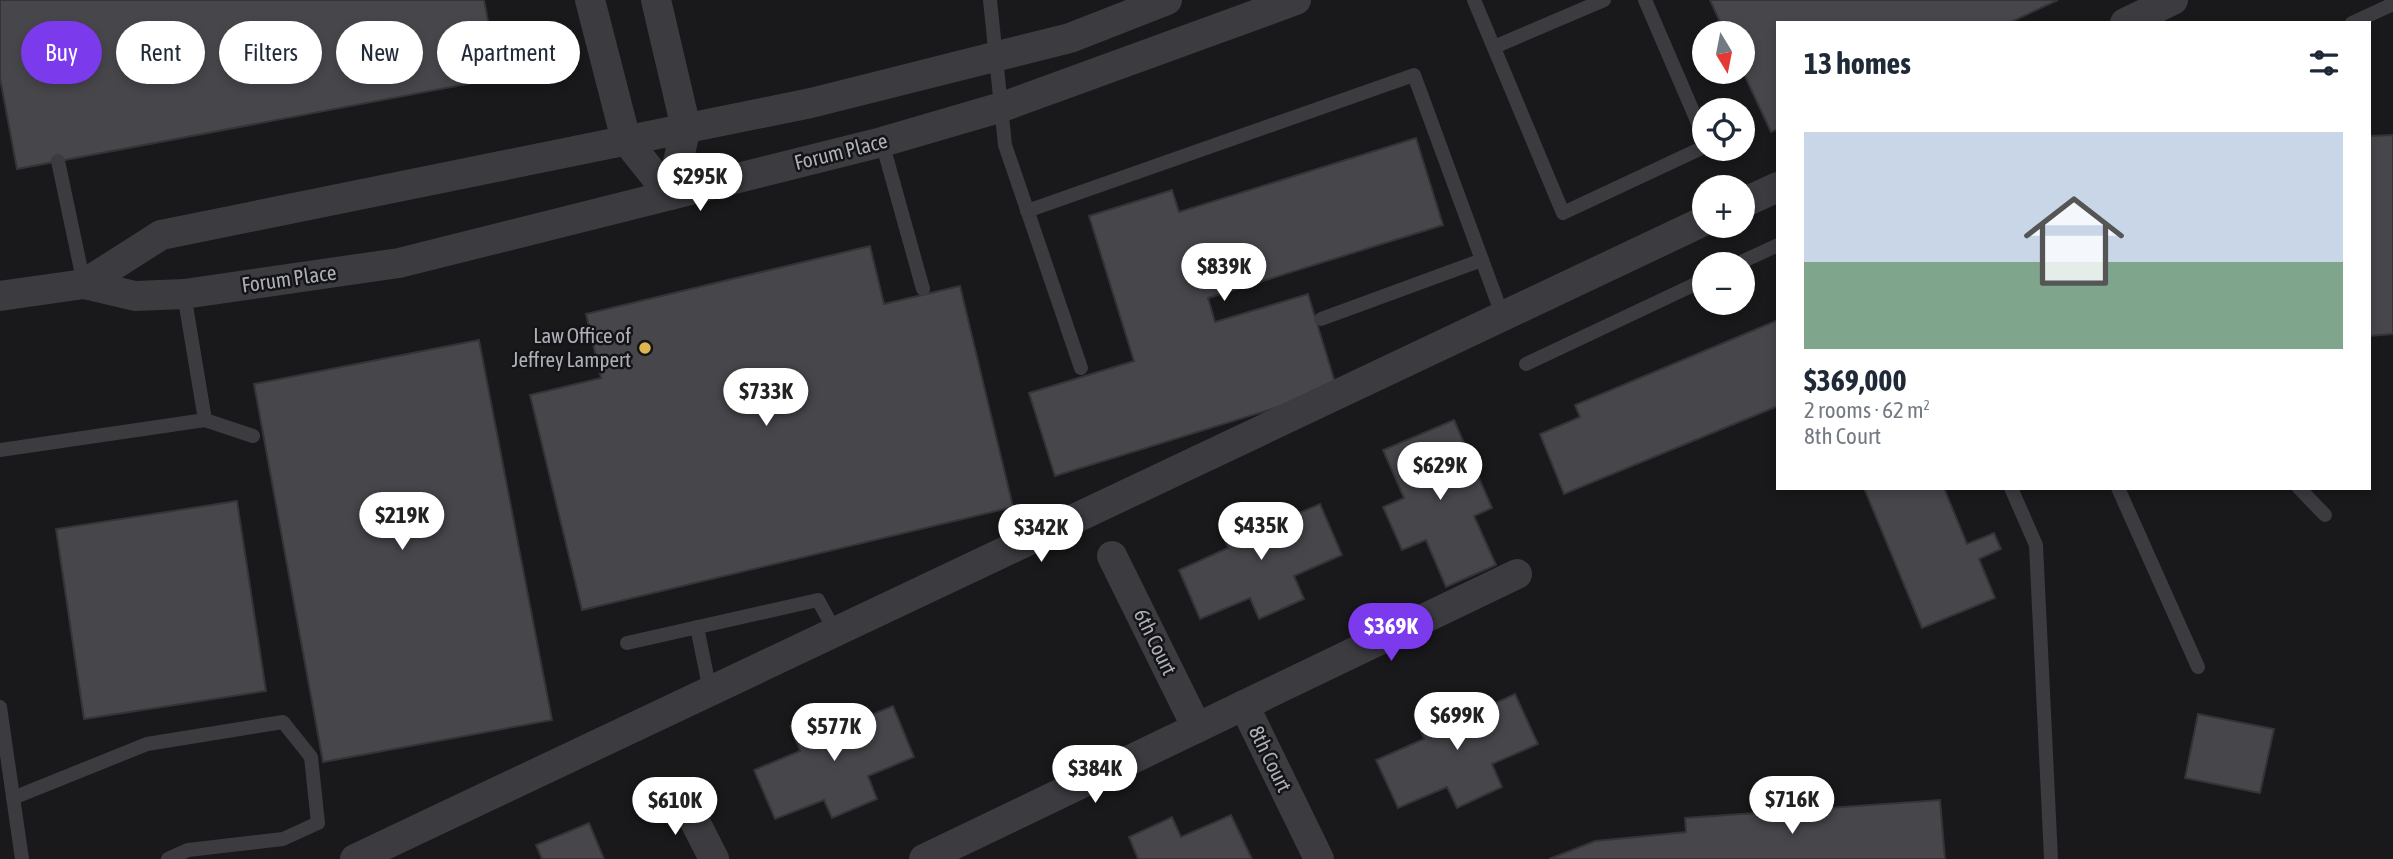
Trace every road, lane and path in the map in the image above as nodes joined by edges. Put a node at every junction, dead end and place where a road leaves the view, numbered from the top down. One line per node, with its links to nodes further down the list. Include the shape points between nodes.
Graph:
1 (590, 0): 18 (street)
2 (656, 0): 17 (street)
3 (990, 0): 14 (lane)
4 (1167, 0): 14 (street, Forum Place, via 1070,38)
5 (1296, 0): 15 (street, Forum Place)
6 (1474, 0): 13 (lane)
7 (1604, 0): 13 (lane)
8 (1645, 0): 16 (lane)
9 (2174, 0): 11 (street)
10 (2393, 4): 12 (lane)
11 (2129, 21)
12 (2356, 21)
13 (1494, 47): 20 (lane, via 1563,213)
14 (997, 57): 15 (lane); 17 (street, Forum Place)
15 (1002, 107): 19 (street, Forum Place); 25 (lane, via 1005,145)
16 (1692, 109)
17 (686, 128): 18 (street, Forum Place); 23 (street)
18 (626, 140): 23 (street); 30 (street, Forum Place, via 161,235)
19 (882, 142): 23 (street, Forum Place); 32 (lane)
20 (1692, 153)
21 (58, 161): 30 (lane)
22 (1776, 188): 24 (street)
23 (670, 195): 33 (street, Forum Place, via 399,263)
24 (1755, 198)
25 (1027, 211): 29 (lane, via 1414,75); 38 (lane)
26 (1692, 228): 35 (street)
27 (1776, 246): 28 (lane)
28 (1755, 256)
29 (1482, 260): 35 (lane); 36 (lane)
30 (84, 284): 33 (street, Forum Place, via 135,296); 34 (street, Forum Place)
31 (1692, 286): 37 (lane)
32 (923, 289)
33 (184, 294): 39 (lane)
34 (0, 296)
35 (1503, 317): 49 (street)
36 (1321, 319)
37 (1525, 364)
38 (1082, 368)
39 (205, 420): 40 (lane); 41 (lane)
40 (253, 436)
41 (0, 450)
42 (2012, 490): 64 (lane, via 2036,545)
43 (2119, 490): 51 (lane)
44 (2301, 490): 45 (lane)
45 (2325, 515)
46 (1112, 556): 55 (street, 6th Court)
47 (1517, 574): 53 (street, 8th Court)
48 (697, 627): 49 (lane, via 818,600); 50 (lane); 52 (lane)
49 (836, 633): 52 (street)
50 (626, 643)
51 (2198, 667)
52 (710, 691): 60 (street)
53 (1244, 705): 55 (street); 63 (street, 8th Court)
54 (0, 707): 57 (lane)
55 (1197, 728): 62 (street)
56 (680, 792): 61 (street)
57 (13, 798): 58 (lane); 59 (lane, via 147,744 283,722 311,757 318,823 283,839 188,850)
58 (22, 859)
59 (168, 859)
60 (355, 859)
61 (714, 859)
62 (924, 859)
63 (1319, 859)
64 (2051, 859)

